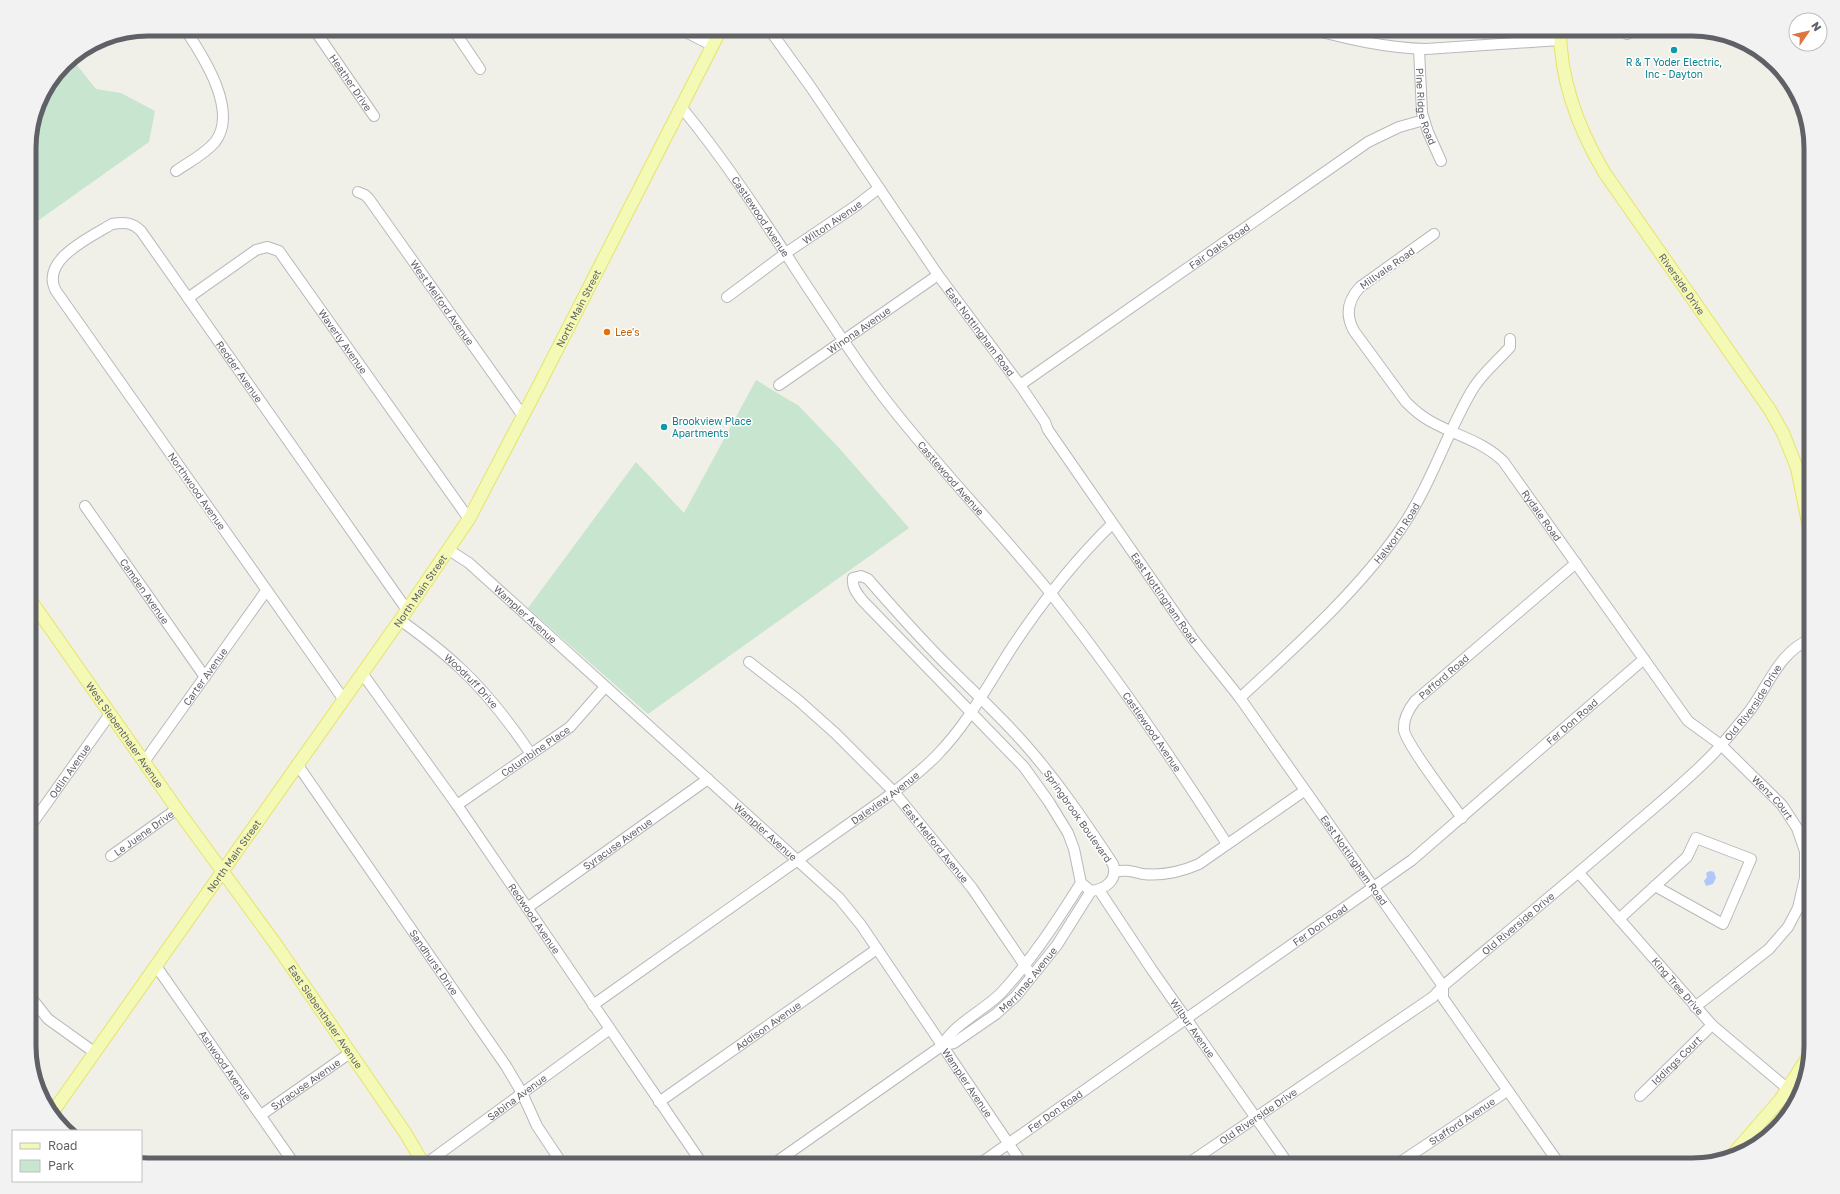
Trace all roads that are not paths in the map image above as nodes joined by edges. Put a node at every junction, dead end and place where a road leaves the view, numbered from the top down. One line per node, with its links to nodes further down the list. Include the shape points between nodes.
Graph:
1 (189, 36): 17 (street, via 211,74 221,100 224,117 222,130 214,143)
2 (319, 36): 14 (street, Heather Drive)
3 (458, 36): 12 (street)
4 (694, 36): 10 (street)
5 (718, 36): 10 (main road, North Main Street)
6 (774, 36): 18 (street, East Nottingham Road)
7 (1339, 36): 11 (street, via 1376,45)
8 (1541, 36): 11 (street)
9 (1560, 36): 33 (main road, Riverside Drive, via 1570,98 1592,153 1770,410 1790,450)
10 (713, 46): 13 (main road, North Main Street)
11 (1419, 49): 15 (street, Pine Ridge Road)
12 (480, 69)
13 (682, 108): 21 (street, Castlewood Avenue); 31 (main road, North Main Street)
14 (374, 116)
15 (1424, 120): 16 (street, Pine Ridge Road); 30 (street, Fair Oaks Road, via 1399,127 1368,142)
16 (1441, 161)
17 (176, 171)
18 (879, 188): 21 (street, Wilton Avenue, via 857,206); 22 (street, East Nottingham Road)
19 (358, 192): 31 (street, West Melford Avenue, via 369,199)
20 (1434, 234): 26 (street, Millvale Road, via 1360,287 1353,294)
21 (786, 253): 25 (street, Wilton Avenue); 28 (street, Castlewood Avenue)
22 (938, 275): 28 (street, Winona Avenue); 30 (street, East Nottingham Road)
23 (52, 281): 24 (street, Redder Avenue, via 54,268 60,258 112,224 122,222 134,225 141,231); 39 (street, Northwood Avenue, via 56,291)
24 (188, 298): 35 (street, Waverly Avenue, via 256,250 267,247 279,251); 42 (street, Redder Avenue)
25 (726, 298)
26 (1349, 308): 32 (street, Rydale Road, via 1349,319 1354,331 1406,402 1423,417)
27 (1510, 339): 32 (street, Halworth Road, via 1510,347 1480,378 1471,392)
28 (843, 341): 29 (street, Winona Avenue); 40 (street, Castlewood Avenue, via 910,431)
29 (779, 385)
30 (1020, 385): 36 (street, East Nottingham Road)
31 (523, 416): 35 (main road, North Main Street)
32 (1452, 431): 38 (street, Rydale Road, via 1482,445 1503,461); 50 (street, Halworth Road, via 1415,507 1373,566)
33 (1804, 495)
34 (85, 506): 47 (street, Camden Avenue)
35 (469, 519): 37 (main road, North Main Street)
36 (1112, 524): 40 (street, Daleview Avenue); 50 (street, East Nottingham Road, via 1193,639)
37 (449, 550): 42 (main road, North Main Street); 48 (street, Wampler Avenue, via 469,563)
38 (1576, 563): 44 (street, Rydale Road); 64 (street, Pafford Road, via 1415,701 1407,714 1404,724 1407,740)
39 (266, 591): 47 (street, Carter Avenue); 51 (street, Northwood Avenue)
40 (1051, 594): 49 (street, Daleview Avenue); 65 (street, Castlewood Avenue, via 1145,719)
41 (36, 608): 53 (main road, West Siebenthaler Avenue)
42 (404, 615): 46 (main road, North Main Street); 55 (street, Woodruff Drive, via 472,680)
43 (1804, 643): 54 (street, Old Riverside Drive, via 1782,661 1751,709)
44 (1644, 659): 54 (street, Rydale Road, via 1688,721); 64 (street, Fer Don Road)
45 (749, 662): 60 (street, East Melford Avenue, via 835,733)
46 (362, 674): 51 (main road, North Main Street); 61 (street, Redwood Avenue)
47 (205, 678): 56 (street, Carter Avenue)
48 (605, 687): 55 (street, Columbine Place, via 570,726); 58 (street, Wampler Avenue)
49 (981, 697): 52 (street, Daleview Avenue); 52 (street, Springbrook Boulevard, via 936,653 868,579 861,576 853,578 852,584 862,600); 70 (street, Springbrook Boulevard, via 1051,776 1113,864)
50 (1240, 698): 59 (street, East Nottingham Road)
51 (344, 700): 57 (main road, North Main Street)
52 (971, 712): 60 (street, Daleview Avenue, via 938,755); 72 (street, Springbrook Boulevard, via 1024,767 1049,802 1068,833)
53 (110, 714): 56 (main road, West Siebenthaler Avenue); 63 (street, Odlin Avenue)
54 (1721, 745): 66 (street, Wenz Court, via 1782,805 1797,828); 71 (street, Old Riverside Drive, via 1699,769)
55 (531, 754): 61 (street, Columbine Place)
56 (144, 762): 62 (main road, West Siebenthaler Avenue)
57 (298, 764): 69 (main road, North Main Street); 96 (street, Sandhurst Drive)
58 (708, 779): 68 (street, Wampler Avenue); 77 (street, Syracuse Avenue)
59 (1304, 790): 65 (street); 75 (street, East Nottingham Road)
60 (894, 792): 68 (street, Daleview Avenue); 81 (street, East Melford Avenue, via 972,888)
61 (457, 805): 77 (street, Redwood Avenue)
62 (176, 809): 67 (street, Le Juene Drive); 69 (main road, West Siebenthaler Avenue)
63 (36, 818)
64 (1462, 818): 75 (street, Fer Don Road, via 1412,860)
65 (1227, 844): 70 (street, via 1199,864 1175,873 1162,875 1123,870)
66 (1804, 849)
67 (111, 856)
68 (798, 860): 79 (street, Wampler Avenue, via 839,898); 85 (street, Daleview Avenue)
69 (223, 871): 80 (main road, North Main Street); 92 (main road, East Siebenthaler Avenue)
70 (1115, 872): 76 (street, Springbrook Boulevard, via 1113,879)
71 (1579, 873): 78 (street, King Tree Drive); 83 (street, Old Riverside Drive)
72 (1081, 882): 76 (street); 81 (street, Merrimac Avenue, via 1057,921)
73 (1804, 882): 86 (street, Wenz Court, via 1798,908 1788,927 1769,949)
74 (1655, 886): 74 (street, via 1687,857 1696,838 1751,859 1723,924); 78 (street)
75 (1373, 887): 83 (street, East Nottingham Road); 87 (street, Fer Don Road)
76 (1095, 890): 82 (street, Merrimac Avenue); 87 (street, Wilbur Avenue)
77 (527, 908): 85 (street, Redwood Avenue)
78 (1619, 919): 86 (street, King Tree Drive)
79 (877, 949): 90 (street, Wampler Avenue); 98 (street, Addison Avenue)
80 (156, 966): 91 (main road, North Main Street); 100 (street, Ashwood Avenue)
81 (1024, 966): 82 (street, East Melford Avenue); 90 (street, Merrimac Avenue, via 991,1004 947,1035)
82 (1032, 976): 90 (street, Merrimac Avenue, via 1016,996 996,1014 954,1043)
83 (1443, 986): 95 (street, East Nottingham Road, via 1443,998); 101 (street, Old Riverside Drive, via 1433,997)
84 (36, 1003): 91 (street, via 48,1019)
85 (593, 1005): 89 (street, Redwood Avenue)
86 (1695, 1007): 88 (street, King Tree Drive)
87 (1186, 1018): 101 (street, Wilbur Avenue); 102 (street, Fer Don Road)
88 (1712, 1025): 94 (street, King Tree Drive); 97 (street, Iddings Court)
89 (610, 1029): 96 (street, Sabina Avenue); 98 (street, Redwood Avenue)
90 (943, 1045): 102 (street, Wampler Avenue); 109 (street, Merrimac Avenue)
91 (94, 1052): 99 (main road, North Main Street)
92 (350, 1053): 100 (street, Syracuse Avenue); 105 (main road, East Siebenthaler Avenue)
93 (1802, 1067): 94 (main road)
94 (1788, 1089): 103 (main road)
95 (1507, 1091): 114 (street, Stafford Avenue); 115 (street, East Nottingham Road)
96 (522, 1093): 106 (street, Sabina Avenue); 107 (street, Sandhurst Drive, via 536,1126)
97 (1640, 1096)
98 (659, 1102): 108 (street, Redwood Avenue)
99 (55, 1108)
100 (261, 1115): 104 (street, Ashwood Avenue)
101 (1256, 1117): 112 (street, Old Riverside Drive); 113 (street, Wilbur Avenue)
102 (1008, 1143): 110 (street, Fer Don Road); 111 (street, Wampler Avenue)
103 (1740, 1147)
104 (290, 1158)
105 (420, 1158)
106 (434, 1158)
107 (558, 1158)
108 (698, 1158)
109 (782, 1158)
110 (988, 1158)
111 (1018, 1158)
112 (1196, 1158)
113 (1284, 1158)
114 (1406, 1158)
115 (1555, 1158)

